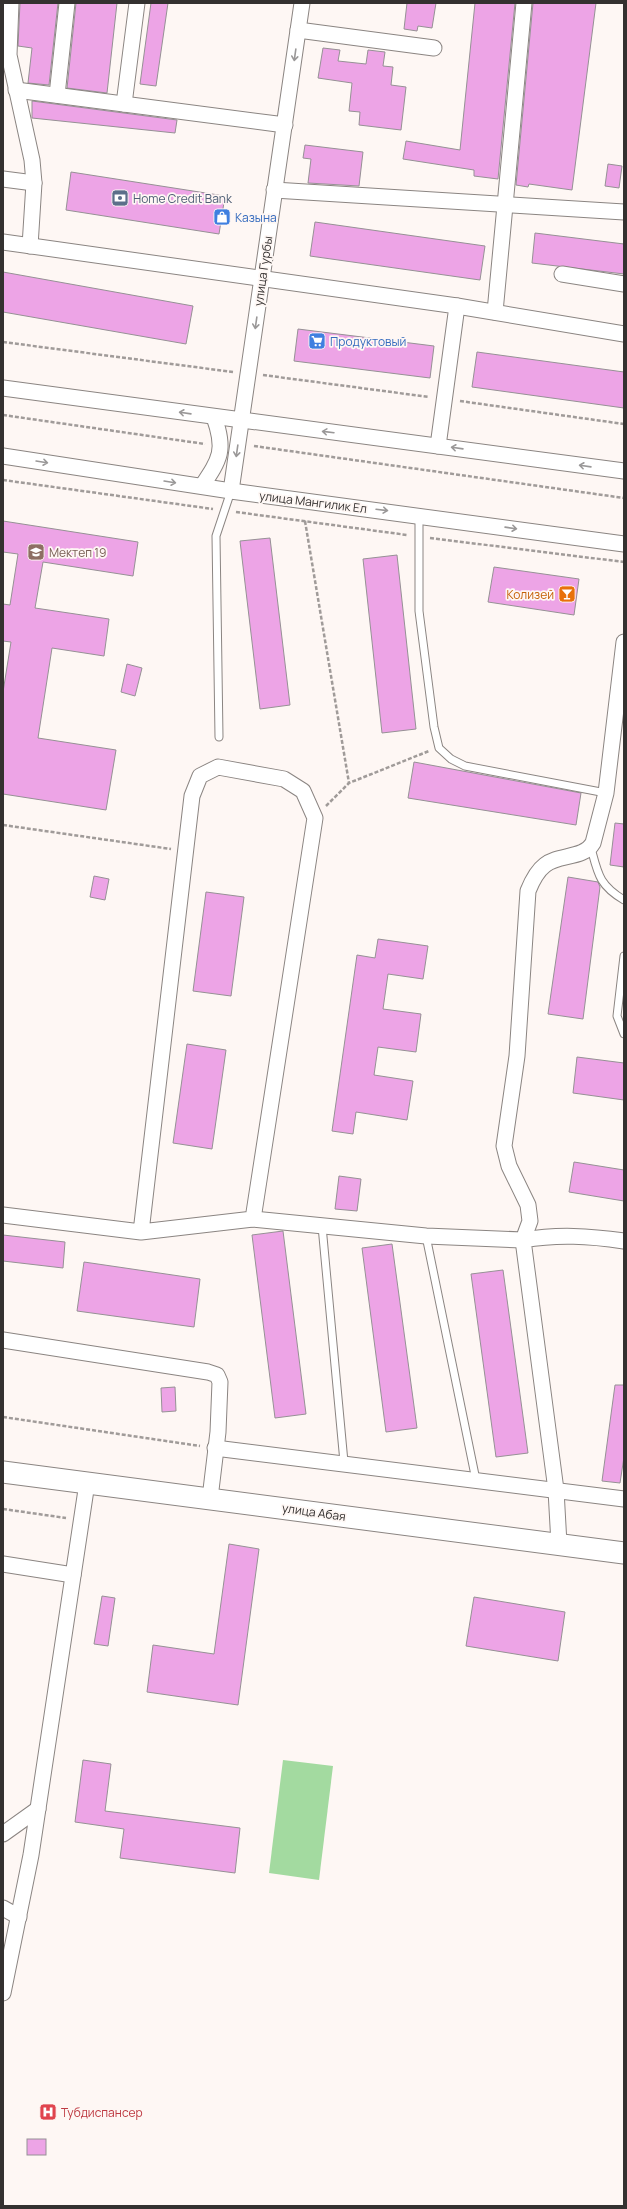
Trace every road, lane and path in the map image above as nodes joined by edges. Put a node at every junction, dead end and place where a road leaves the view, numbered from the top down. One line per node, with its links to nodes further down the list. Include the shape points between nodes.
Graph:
1 (11, 3): 7 (street)
2 (67, 3): 10 (street)
3 (137, 3): 11 (street)
4 (302, 3): 6 (street, улица Гурбы)
5 (524, 3): 16 (street)
6 (298, 30): 8 (street); 12 (street, улица Гурбы, one-way to 12)
7 (5, 41): 9 (street)
8 (434, 48)
9 (16, 90): 10 (street); 14 (street, via 32,160)
10 (57, 95): 11 (street)
11 (124, 104): 12 (street)
12 (284, 125): 15 (street, улица Гурбы)
13 (3, 178): 14 (street)
14 (34, 183): 19 (street)
15 (274, 190): 16 (street); 21 (street, улица Гурбы)
16 (507, 205): 17 (street); 24 (street)
17 (624, 212)
18 (3, 242): 19 (street)
19 (30, 246): 21 (street)
20 (562, 274): 22 (street)
21 (262, 279): 23 (street); 27 (street, улица Гурбы, one-way to 27)
22 (624, 284)
23 (457, 306): 24 (street); 29 (street)
24 (495, 312): 25 (street)
25 (624, 334)
26 (3, 342): 27 (path)
27 (249, 374): 29 (path); 32 (street, улица Гурбы)
28 (3, 388): 31 (street, one-way to 28)
29 (444, 399): 33 (path); 36 (street)
30 (3, 415): 35 (path)
31 (214, 417): 32 (street); 35 (street)
32 (242, 421): 34 (street, улица Гурбы); 36 (street, one-way to 32)
33 (624, 424)
34 (238, 444): 41 (street, улица Гурбы, one-way to 41); 42 (path)
35 (222, 446): 40 (street, via 220,458)
36 (438, 446): 38 (street, one-way to 36)
37 (3, 456): 40 (street, улица Мангилик Ел, one-way to 40)
38 (624, 471)
39 (3, 480): 43 (path)
40 (202, 486): 41 (street, улица Мангилик Ел)
41 (232, 491): 43 (lane); 44 (street, улица Мангилик Ел, one-way to 44)
42 (624, 498)
43 (224, 511): 45 (path); 51 (lane, via 216,536)
44 (419, 515): 46 (lane); 47 (street, улица Мангилик Ел, one-way to 47)
45 (305, 521): 46 (path); 53 (path)
46 (419, 536): 48 (path); 52 (lane, via 419,611)
47 (624, 544)
48 (624, 562)
49 (623, 648): 50 (street)
50 (620, 708): 54 (street)
51 (220, 737)
52 (439, 748): 53 (path); 54 (lane, via 450,759 465,766)
53 (349, 783): 55 (path)
54 (606, 793): 57 (street)
55 (315, 818): 58 (street, via 303,791 284,779 218,767 200,776 192,796); 63 (street)
56 (3, 825): 58 (path)
57 (591, 848): 59 (lane, via 599,879); 67 (street, via 546,864 534,877 528,891 517,1056 504,1146 509,1166 528,1205 530,1221)
58 (185, 851): 65 (street)
59 (624, 900)
60 (624, 956): 61 (lane, via 617,1016)
61 (624, 1034)
62 (3, 1215): 65 (street)
63 (253, 1219): 64 (street); 65 (street)
64 (322, 1226): 66 (street); 72 (lane)
65 (141, 1232)
66 (426, 1236): 67 (street); 74 (lane)
67 (523, 1240): 68 (street, via 546,1236 582,1235); 76 (street)
68 (624, 1241)
69 (3, 1340): 71 (street, via 217,1375 220,1382 218,1432)
70 (3, 1416): 71 (path)
71 (214, 1448): 72 (street); 77 (street)
72 (344, 1462): 74 (street)
73 (3, 1472): 75 (street, улица Абая)
74 (476, 1480): 76 (street)
75 (87, 1483): 77 (street, улица Абая); 80 (street)
76 (556, 1490): 78 (street); 81 (street)
77 (210, 1498): 81 (street, улица Абая)
78 (624, 1499)
79 (3, 1509): 80 (path)
80 (82, 1520): 84 (street)
81 (559, 1544): 82 (street, улица Абая)
82 (624, 1553)
83 (3, 1564): 84 (street)
84 (73, 1575): 85 (street)
85 (38, 1809): 86 (street); 88 (street)
86 (3, 1834)
87 (3, 1908): 88 (street)
88 (18, 1918): 89 (street)
89 (4, 1988)

